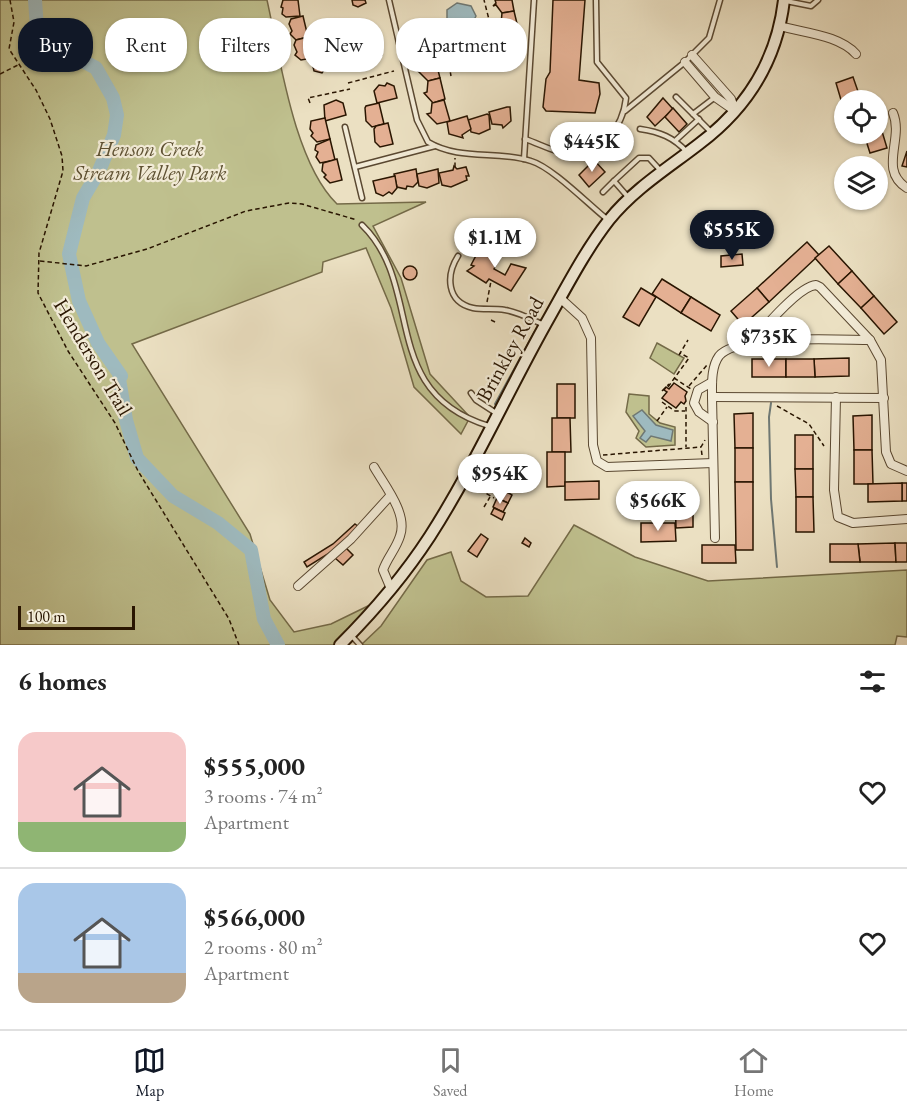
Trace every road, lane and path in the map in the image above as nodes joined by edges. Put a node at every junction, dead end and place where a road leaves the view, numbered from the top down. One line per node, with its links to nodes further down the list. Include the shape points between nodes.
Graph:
1 (10, 0): 13 (path, Henderson Trail, via 14,22 8,44)
2 (389, 0): 36 (lane, via 419,127 425,139)
3 (484, 0): 9 (path)
4 (534, 0): 34 (lane)
5 (596, 0): 26 (lane, via 595,55 600,68 626,98)
6 (720, 0): 12 (lane, via 709,38)
7 (818, 0): 8 (lane, via 811,6)
8 (784, 1): 10 (main road, Brinkley Road)
9 (489, 18)
10 (780, 26): 11 (street, via 832,40); 27 (main road, Brinkley Road, via 763,74)
11 (856, 54)
12 (692, 55): 14 (lane); 27 (street, via 730,99)
13 (18, 62)
14 (685, 62): 24 (street); 26 (lane)
15 (18, 64): 19 (path)
16 (393, 71): 21 (path)
17 (24, 72): 51 (path, Henderson Trail, via 50,119 62,156 63,171)
18 (450, 72): 20 (path)
19 (0, 74)
20 (451, 76)
21 (348, 83)
22 (350, 88): 25 (path, via 308,98)
23 (676, 97): 29 (lane)
24 (715, 97): 27 (street); 29 (lane)
25 (310, 103)
26 (625, 111): 34 (lane, via 607,141 586,152 556,152)
27 (735, 111): 33 (main road, Brinkley Road)
28 (893, 113): 44 (street, via 897,129 892,168)
29 (693, 114): 30 (lane)
30 (699, 119): 33 (lane); 35 (lane)
31 (345, 127): 40 (lane)
32 (640, 129): 35 (lane)
33 (712, 133): 37 (main road, Brinkley Road)
34 (525, 139): 39 (lane)
35 (676, 140): 37 (lane)
36 (435, 146): 39 (lane, via 458,153); 40 (lane)
37 (687, 153): 42 (main road, Brinkley Road)
38 (455, 157): 41 (path)
39 (524, 159): 48 (lane, via 545,168)
40 (354, 167): 47 (lane)
41 (455, 167)
42 (661, 172): 43 (lane, via 649,158 639,158); 46 (main road, Brinkley Road)
43 (614, 181): 45 (lane); 46 (lane)
44 (907, 188)
45 (603, 192)
46 (629, 197): 48 (main road, Brinkley Road)
47 (362, 198)
48 (609, 221): 53 (main road, Brinkley Road)
49 (362, 225): 51 (path, via 357,220 289,203 246,211 147,249 83,266); 79 (lane, via 375,238 386,264 423,378 455,413)
50 (458, 256): 54 (lane, via 449,286 465,305)
51 (38, 261): 97 (path, Henderson Trail, via 38,293 50,318 229,619)
52 (491, 280): 54 (path)
53 (560, 298): 57 (main road, Brinkley Road); 83 (street, via 582,318 591,338)
54 (485, 309): 57 (lane, via 506,310)
55 (491, 320): 56 (path)
56 (497, 323)
57 (545, 326): 76 (main road, Brinkley Road)
58 (688, 340): 63 (path, via 680,354 689,358)
59 (870, 340): 60 (street); 60 (street, via 816,285 802,292); 70 (street, via 883,368)
60 (751, 343): 62 (street, via 730,348)
61 (681, 362): 63 (path)
62 (716, 362): 64 (path, via 706,366 688,387); 65 (street)
63 (685, 364): 64 (path)
64 (674, 378): 66 (path)
65 (712, 382): 68 (street); 78 (street, via 698,390 694,403)
66 (662, 391)
67 (471, 393): 76 (lane)
68 (712, 397): 69 (street); 78 (street)
69 (836, 398): 70 (street); 92 (street, via 834,490 838,517 853,523)
70 (884, 398): 86 (street, via 888,459 895,467)
71 (662, 402): 74 (path)
72 (776, 402): 80 (path, via 784,411 809,424)
73 (687, 404): 75 (path)
74 (668, 406): 75 (path); 77 (path)
75 (686, 411): 81 (path)
76 (497, 414): 79 (main road, Brinkley Road)
77 (657, 421)
78 (713, 422): 84 (street)
79 (491, 427): 95 (main road, Brinkley Road, via 430,536)
80 (824, 446)
81 (687, 447): 82 (path); 83 (path)
82 (701, 447)
83 (595, 456): 84 (street, via 608,468)
84 (713, 463): 93 (street)
85 (374, 467): 88 (street)
86 (907, 471)
87 (480, 490): 89 (path)
88 (390, 496): 94 (street, via 351,539); 95 (street, via 402,525 400,539 384,570)
89 (490, 496): 90 (path); 91 (path)
90 (494, 498)
91 (484, 507)
92 (907, 519)
93 (715, 538)
94 (298, 586)
95 (391, 589): 96 (main road, Brinkley Road)
96 (350, 635): 98 (main road, Brinkley Road); 99 (lane)
97 (239, 645)
98 (340, 645)
99 (360, 645)

